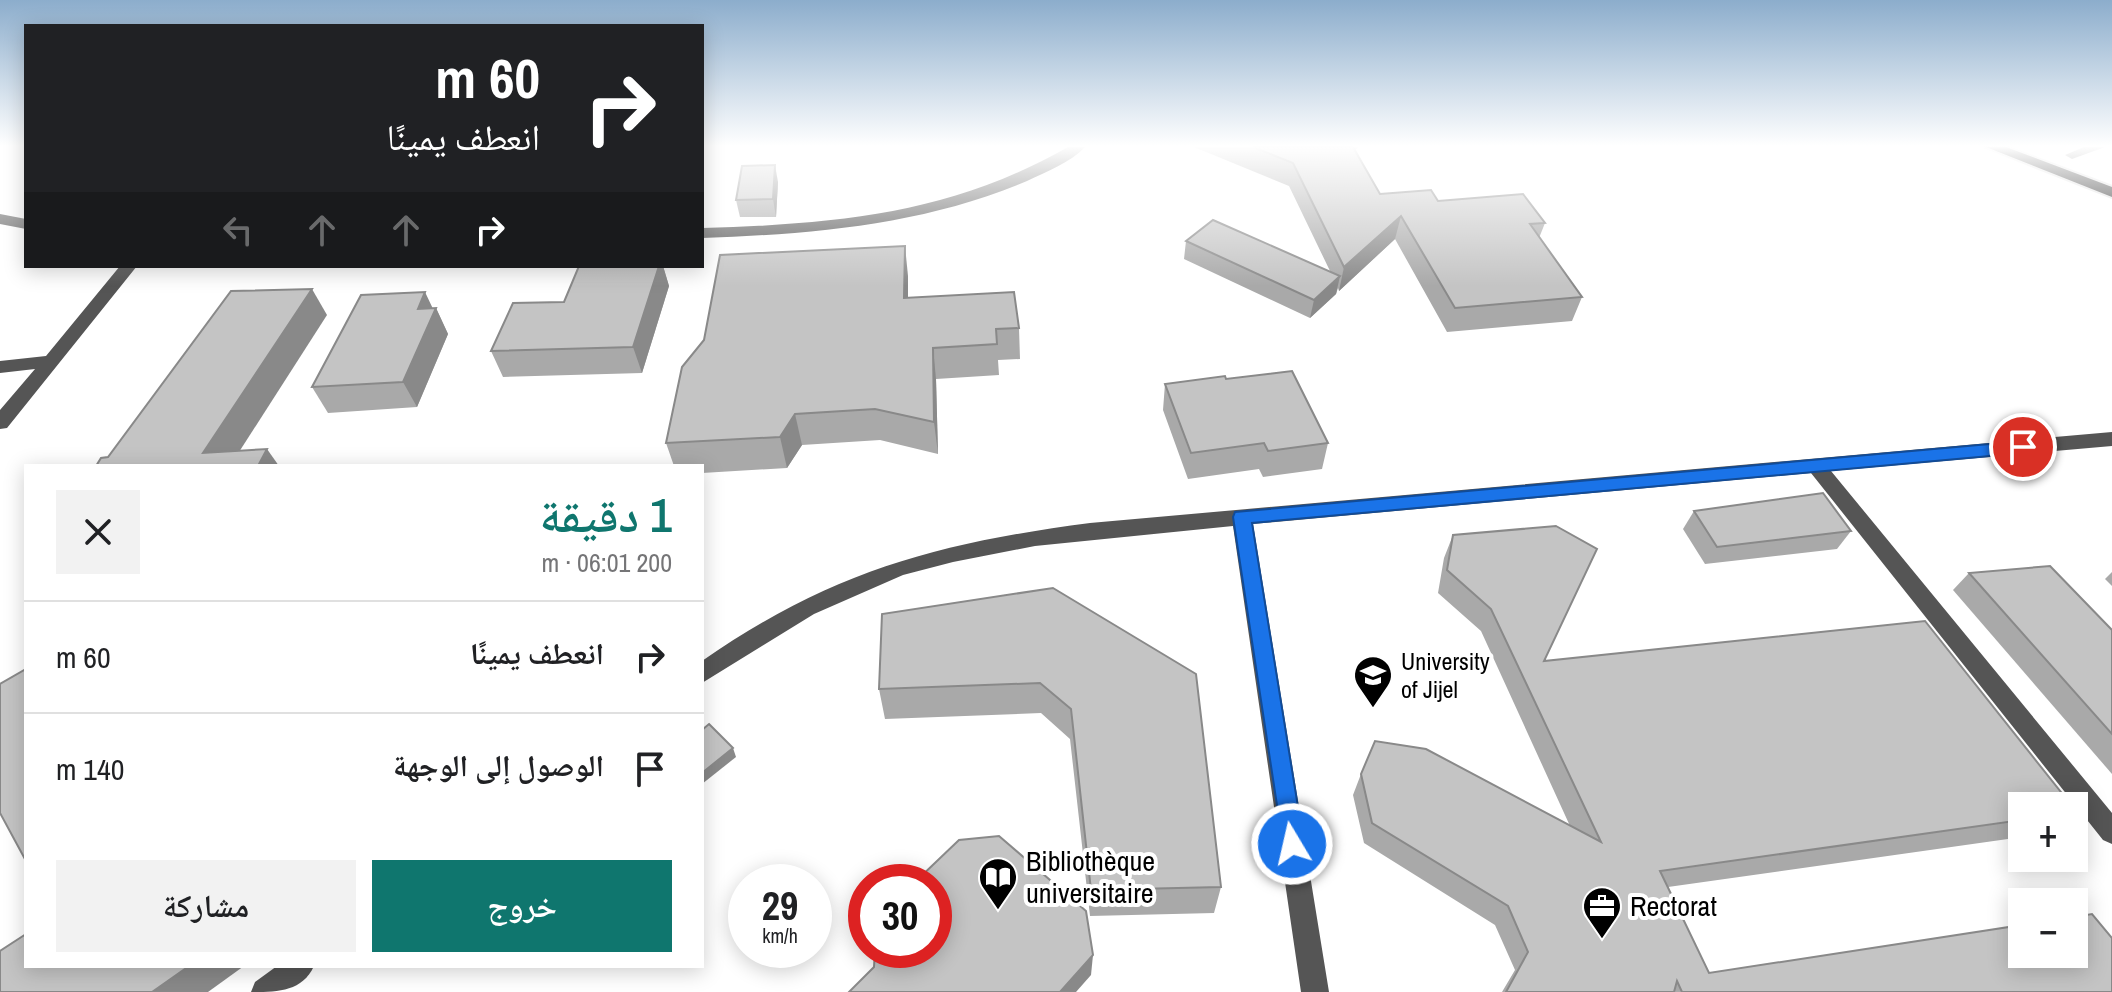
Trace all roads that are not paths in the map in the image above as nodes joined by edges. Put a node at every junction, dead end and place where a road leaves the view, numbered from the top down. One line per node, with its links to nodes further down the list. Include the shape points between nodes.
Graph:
1 (980, 193): 4 (street, via 920,212 841,224)
2 (0, 219): 3 (street)
3 (24, 224)
4 (704, 233)
5 (127, 268): 6 (street)
6 (51, 361): 7 (street); 8 (street)
7 (0, 367)
8 (0, 423)
9 (2112, 439): 10 (street)
10 (1816, 466): 11 (street); 13 (street)
11 (1242, 517): 12 (street, via 1056,535 922,562 874,577 808,608); 16 (street)
12 (704, 672)
13 (2112, 832)
14 (297, 968): 15 (street)
15 (265, 992)
16 (1315, 992)

